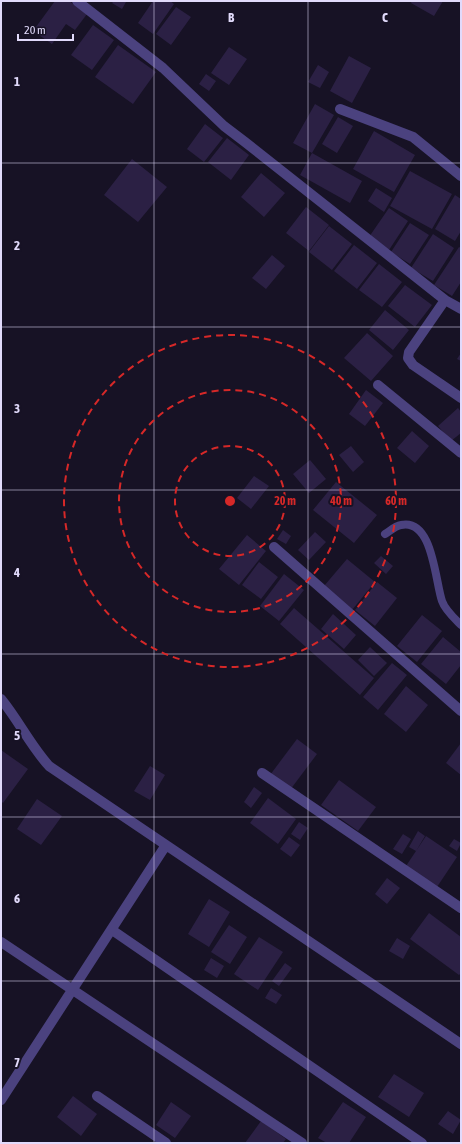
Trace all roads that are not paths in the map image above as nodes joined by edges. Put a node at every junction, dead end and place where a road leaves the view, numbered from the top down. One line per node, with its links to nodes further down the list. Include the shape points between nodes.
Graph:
1 (77, 1): 4 (street, via 164,68 234,134)
2 (340, 109): 3 (street, via 413,137)
3 (461, 176)
4 (445, 300): 5 (street); 7 (street, via 409,352 408,358 413,365)
5 (461, 309)
6 (378, 385): 8 (street)
7 (461, 398)
8 (461, 453)
9 (385, 534): 11 (lane, via 400,525 411,525 420,529 432,555 442,602)
10 (274, 547): 13 (street)
11 (461, 625)
12 (1, 699): 15 (street, via 12,712 34,749 50,766)
13 (461, 711)
14 (262, 773): 16 (street)
15 (166, 845): 17 (street); 20 (street)
16 (461, 908)
17 (112, 930): 19 (street); 25 (street)
18 (1, 942): 19 (street)
19 (72, 991): 22 (street); 24 (street)
20 (461, 1044)
21 (97, 1096): 23 (street)
22 (1, 1100)
23 (166, 1143)
24 (302, 1143)
25 (422, 1143)

